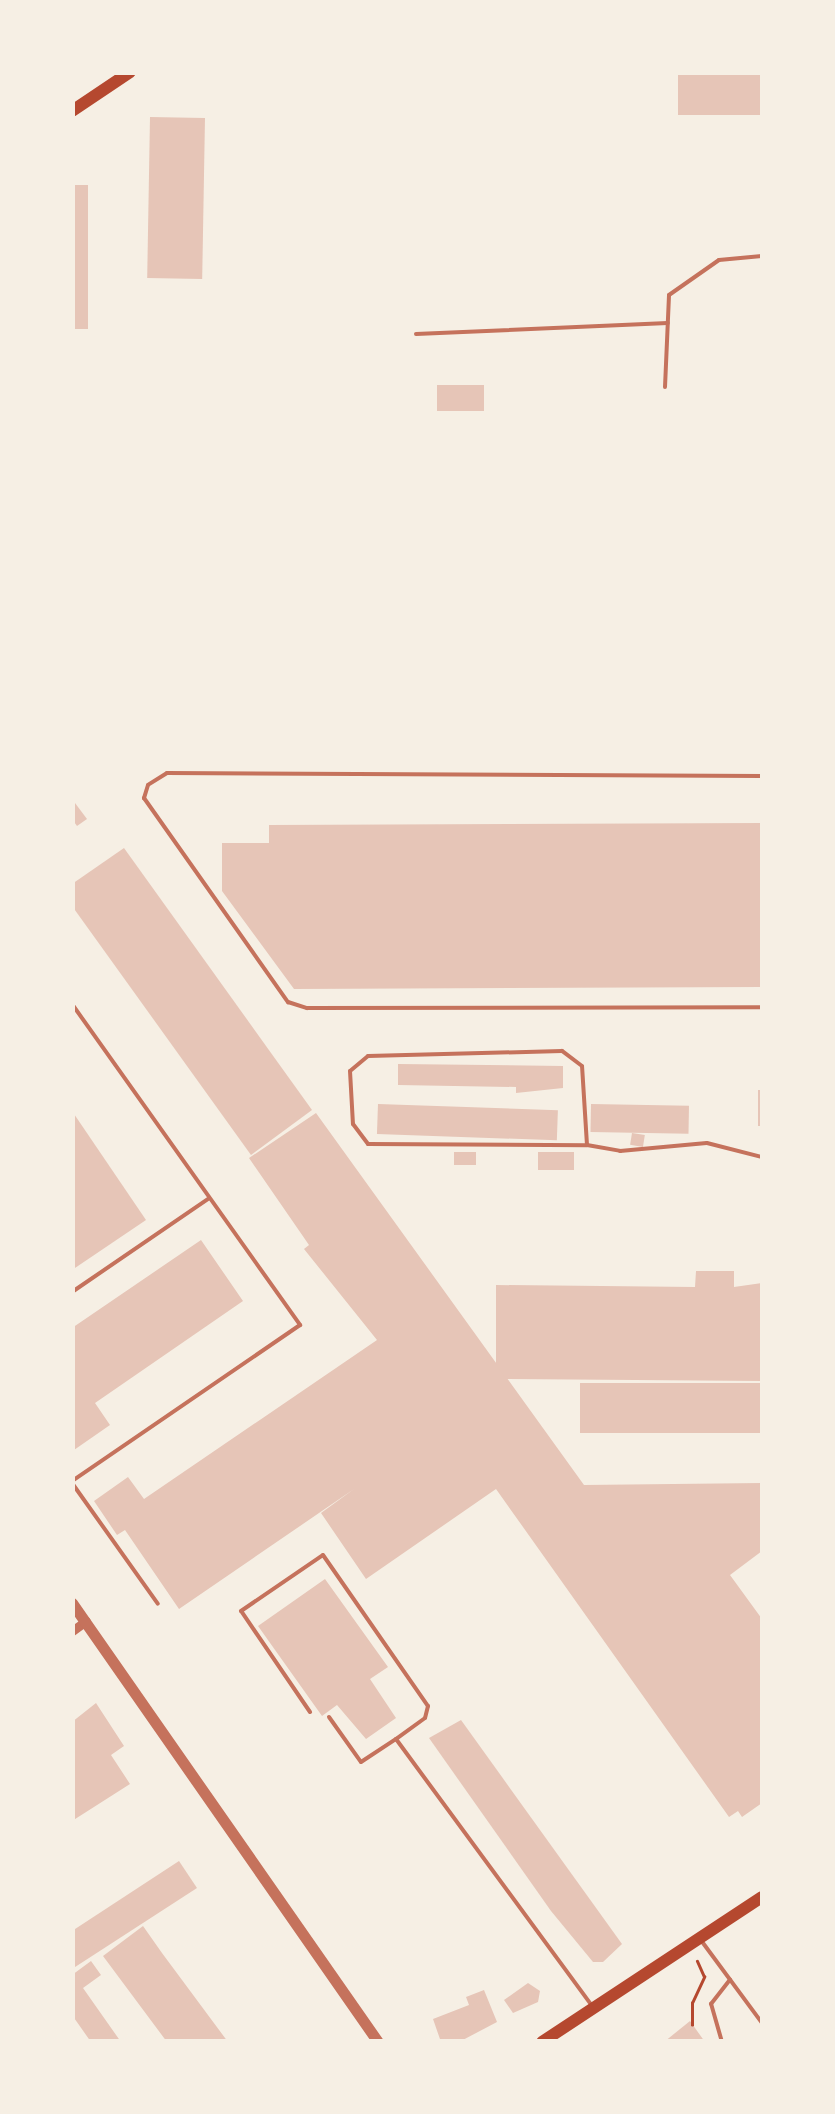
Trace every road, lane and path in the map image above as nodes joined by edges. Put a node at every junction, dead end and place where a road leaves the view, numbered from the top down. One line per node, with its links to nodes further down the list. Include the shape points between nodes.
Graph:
1 (130, 72): 2 (main road)
2 (72, 111)
3 (762, 256): 4 (lane, via 719,260 669,295)
4 (668, 322): 5 (lane); 6 (lane)
5 (416, 334)
6 (665, 387)
7 (762, 776): 9 (lane, via 167,773 148,785 144,798 288,1002 306,1008)
8 (72, 1004): 12 (lane)
9 (762, 1008)
10 (588, 1145): 10 (lane, via 368,1144 353,1124 350,1071 368,1056 562,1051 582,1066); 11 (lane, via 620,1151 707,1143)
11 (762, 1157)
12 (208, 1199): 13 (lane); 14 (lane, via 300,1325)
13 (72, 1292)
14 (72, 1482): 16 (lane)
15 (72, 1602): 17 (street)
16 (158, 1604)
17 (86, 1622): 18 (street); 29 (street)
18 (72, 1631)
19 (310, 1712): 21 (lane, via 241,1611 322,1555 428,1706 425,1718)
20 (329, 1717): 21 (lane, via 361,1762)
21 (396, 1739): 26 (lane)
22 (762, 1897): 23 (main road)
23 (700, 1939): 24 (main road); 25 (lane)
24 (687, 1948): 26 (main road); 28 (path, via 704,1977 692,2003)
25 (730, 1980): 27 (lane); 31 (lane, via 711,2004)
26 (594, 2008): 30 (main road)
27 (762, 2023)
28 (692, 2025)
29 (378, 2042)
30 (542, 2042)
31 (722, 2042)

